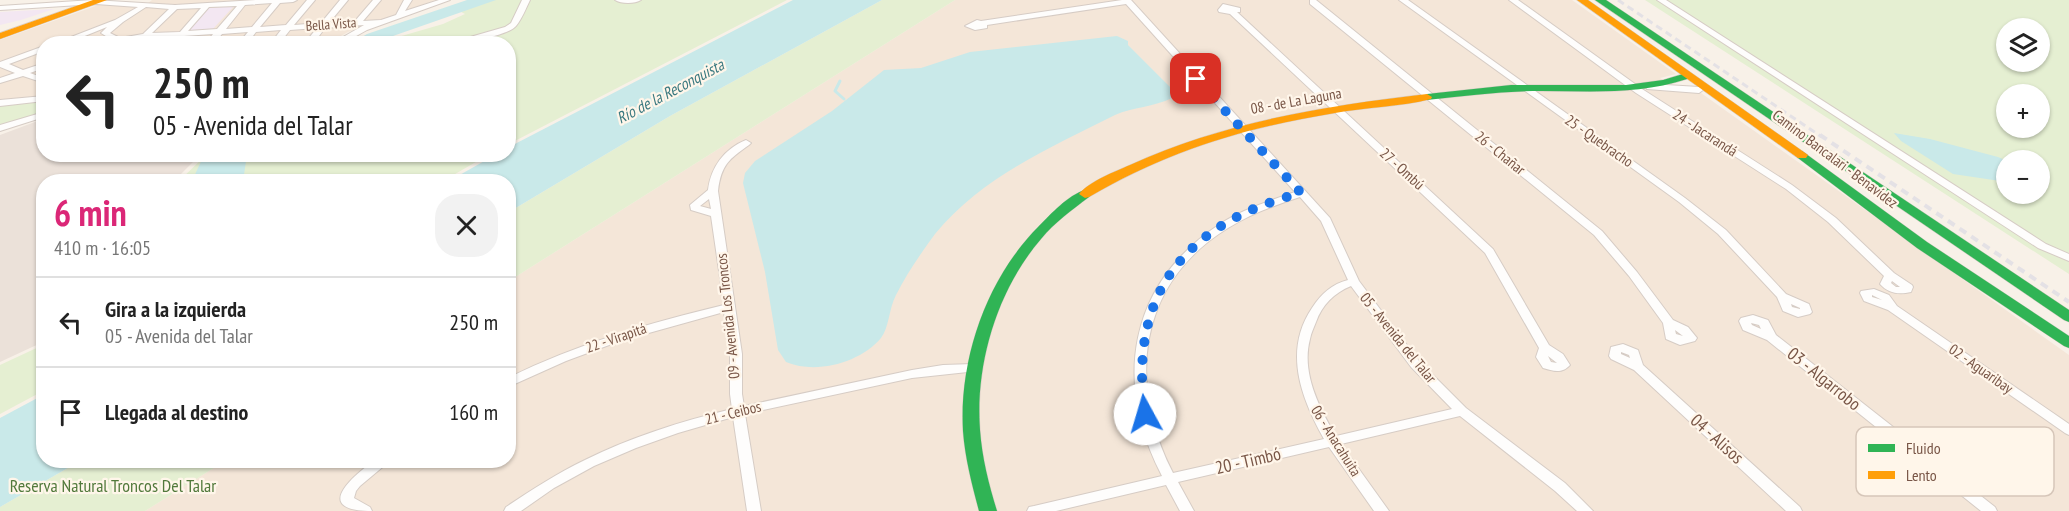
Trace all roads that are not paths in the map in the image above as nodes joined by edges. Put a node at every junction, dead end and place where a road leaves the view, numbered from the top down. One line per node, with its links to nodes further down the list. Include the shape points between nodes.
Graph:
1 (154, 0): 23 (street)
2 (293, 0): 16 (street)
3 (311, 0): 33 (street)
4 (344, 0): 32 (street)
5 (377, 0): 29 (street)
6 (408, 0): 27 (street)
7 (446, 0): 27 (street)
8 (526, 0): 49 (street, via 508,29)
9 (619, 0): 10 (street)
10 (638, 0)
11 (1403, 0): 58 (street, 25 - Quebracho)
12 (1513, 0): 57 (street, 24 - Jacarandá)
13 (1582, 0): 40 (main road, Camino Bancalari - Benavídez)
14 (1600, 0): 69 (main road, Camino Bancalari - Benavídez)
15 (1661, 0): 74 (street, via 2042,246)
16 (278, 1): 21 (street); 35 (street)
17 (1127, 1): 31 (street); 67 (street, 05 - Avenida del Talar)
18 (1312, 1): 60 (street, 26 - Chañar)
19 (60, 2): 20 (street); 25 (street)
20 (92, 2): 23 (street); 38 (main road)
21 (243, 3): 22 (street); 36 (street)
22 (207, 5): 24 (street); 39 (street)
23 (145, 6): 24 (street); 28 (street)
24 (175, 7): 43 (street)
25 (0, 8)
26 (1232, 12): 63 (street, 27 - Ombú)
27 (399, 16): 30 (street)
28 (120, 20): 34 (street); 37 (street)
29 (358, 22): 30 (street, Bella Vista); 32 (street, Bella Vista)
30 (382, 22): 48 (street)
31 (982, 23)
32 (324, 24): 33 (street, Bella Vista); 47 (street)
33 (289, 27): 35 (street, Bella Vista); 46 (street)
34 (94, 29): 37 (street); 41 (street)
35 (254, 30): 36 (street, Bella Vista); 45 (street)
36 (219, 32): 39 (street, Bella Vista); 44 (street)
37 (105, 33): 42 (street)
38 (0, 34)
39 (182, 34): 43 (street, Bella Vista)
40 (1632, 35): 55 (main road); 65 (main road, Camino Bancalari - Benavídez)
41 (77, 36)
42 (110, 36)
43 (145, 36)
44 (216, 36)
45 (249, 36)
46 (281, 36)
47 (314, 36)
48 (352, 36)
49 (481, 36)
50 (36, 51): 51 (street)
51 (0, 64): 53 (street)
52 (36, 68): 53 (street)
53 (24, 72): 54 (street); 56 (street)
54 (36, 77)
55 (1683, 77): 57 (main road, 08 - de La Laguna, via 1673,83); 59 (main road)
56 (0, 81)
57 (1632, 86): 58 (main road, 08 - de La Laguna); 59 (street, 08 - de La Laguna); 75 (street, 24 - Jacarandá, via 1789,187 1840,227)
58 (1524, 88): 60 (main road, 08 - de La Laguna); 78 (street, 25 - Quebracho, via 1707,219)
59 (1699, 90): 65 (main road)
60 (1428, 96): 63 (main road, 08 - de La Laguna); 82 (street, 26 - Chañar, via 1598,233)
61 (36, 99): 62 (street)
62 (0, 103)
63 (1337, 110): 67 (main road, 08 - de La Laguna); 85 (street, 27 - Ombú, via 1489,250)
64 (36, 117): 66 (street)
65 (1753, 118): 73 (main road, Camino Bancalari - Benavídez)
66 (0, 128)
67 (1239, 128): 71 (street, 05 - Avenida del Talar); 87 (main road, 08 - de La Laguna, via 1143,160 1096,185 1059,214 1006,277)
68 (746, 143): 70 (street, via 715,171)
69 (1841, 163): 73 (main road, via 1950,242 1945,246 1934,245); 81 (main road, Camino Bancalari - Benavídez)
70 (713, 191): 72 (street, 09 - Avenida Los Troncos); 72 (street, via 698,201 695,208)
71 (1301, 193): 76 (street, 05 - Avenida del Talar, via 1329,225); 95 (street, via 1252,209 1211,233 1188,252 1160,289 1149,313 1141,380 1149,433)
72 (717, 214): 79 (street, 09 - Avenida Los Troncos)
73 (1907, 234): 77 (main road, Camino Bancalari - Benavídez)
74 (2069, 258)
75 (1890, 275)
76 (1354, 282): 90 (street, 05 - Avenida del Talar, via 1414,364); 93 (street, 06 - Anacahuita, via 1328,295 1317,307 1304,336 1306,384)
77 (1983, 285): 81 (main road, via 1962,266 1963,260 1987,264); 84 (main road, Camino Bancalari - Benavídez)
78 (1782, 296)
79 (729, 307): 88 (street, 22 - Virapitá, via 616,337); 89 (street, 09 - Avenida Los Troncos)
80 (1892, 308): 92 (street, 02 - Aguaribay)
81 (2069, 319)
82 (1669, 323)
83 (1771, 337): 91 (street, 03 - Algarrobo)
84 (2069, 343)
85 (1545, 348)
86 (1638, 367): 105 (street, 04 - Alisos)
87 (973, 368): 89 (street, 21 - Ceibos, via 942,369); 100 (main road, 08 - de La Laguna, via 970,423)
88 (516, 379)
89 (740, 411): 98 (street, 21 - Ceibos, via 651,436 603,455); 99 (street, 09 - Avenida Los Troncos)
90 (1462, 411): 93 (street, 20 - Timbó); 104 (street, 05 - Avenida del Talar)
91 (1884, 427)
92 (2069, 430)
93 (1332, 441): 95 (street, 20 - Timbó); 103 (street, 06 - Anacahuita)
94 (375, 468): 97 (street, via 347,494 347,500)
95 (1170, 479): 101 (street, 20 - Timbó); 102 (street)
96 (1971, 496): 106 (street, 03 - Algarrobo)
97 (365, 511)
98 (511, 511)
99 (754, 511)
100 (988, 511)
101 (1034, 511)
102 (1187, 511)
103 (1382, 511)
104 (1586, 511)
105 (1795, 511)
106 (1990, 511)

